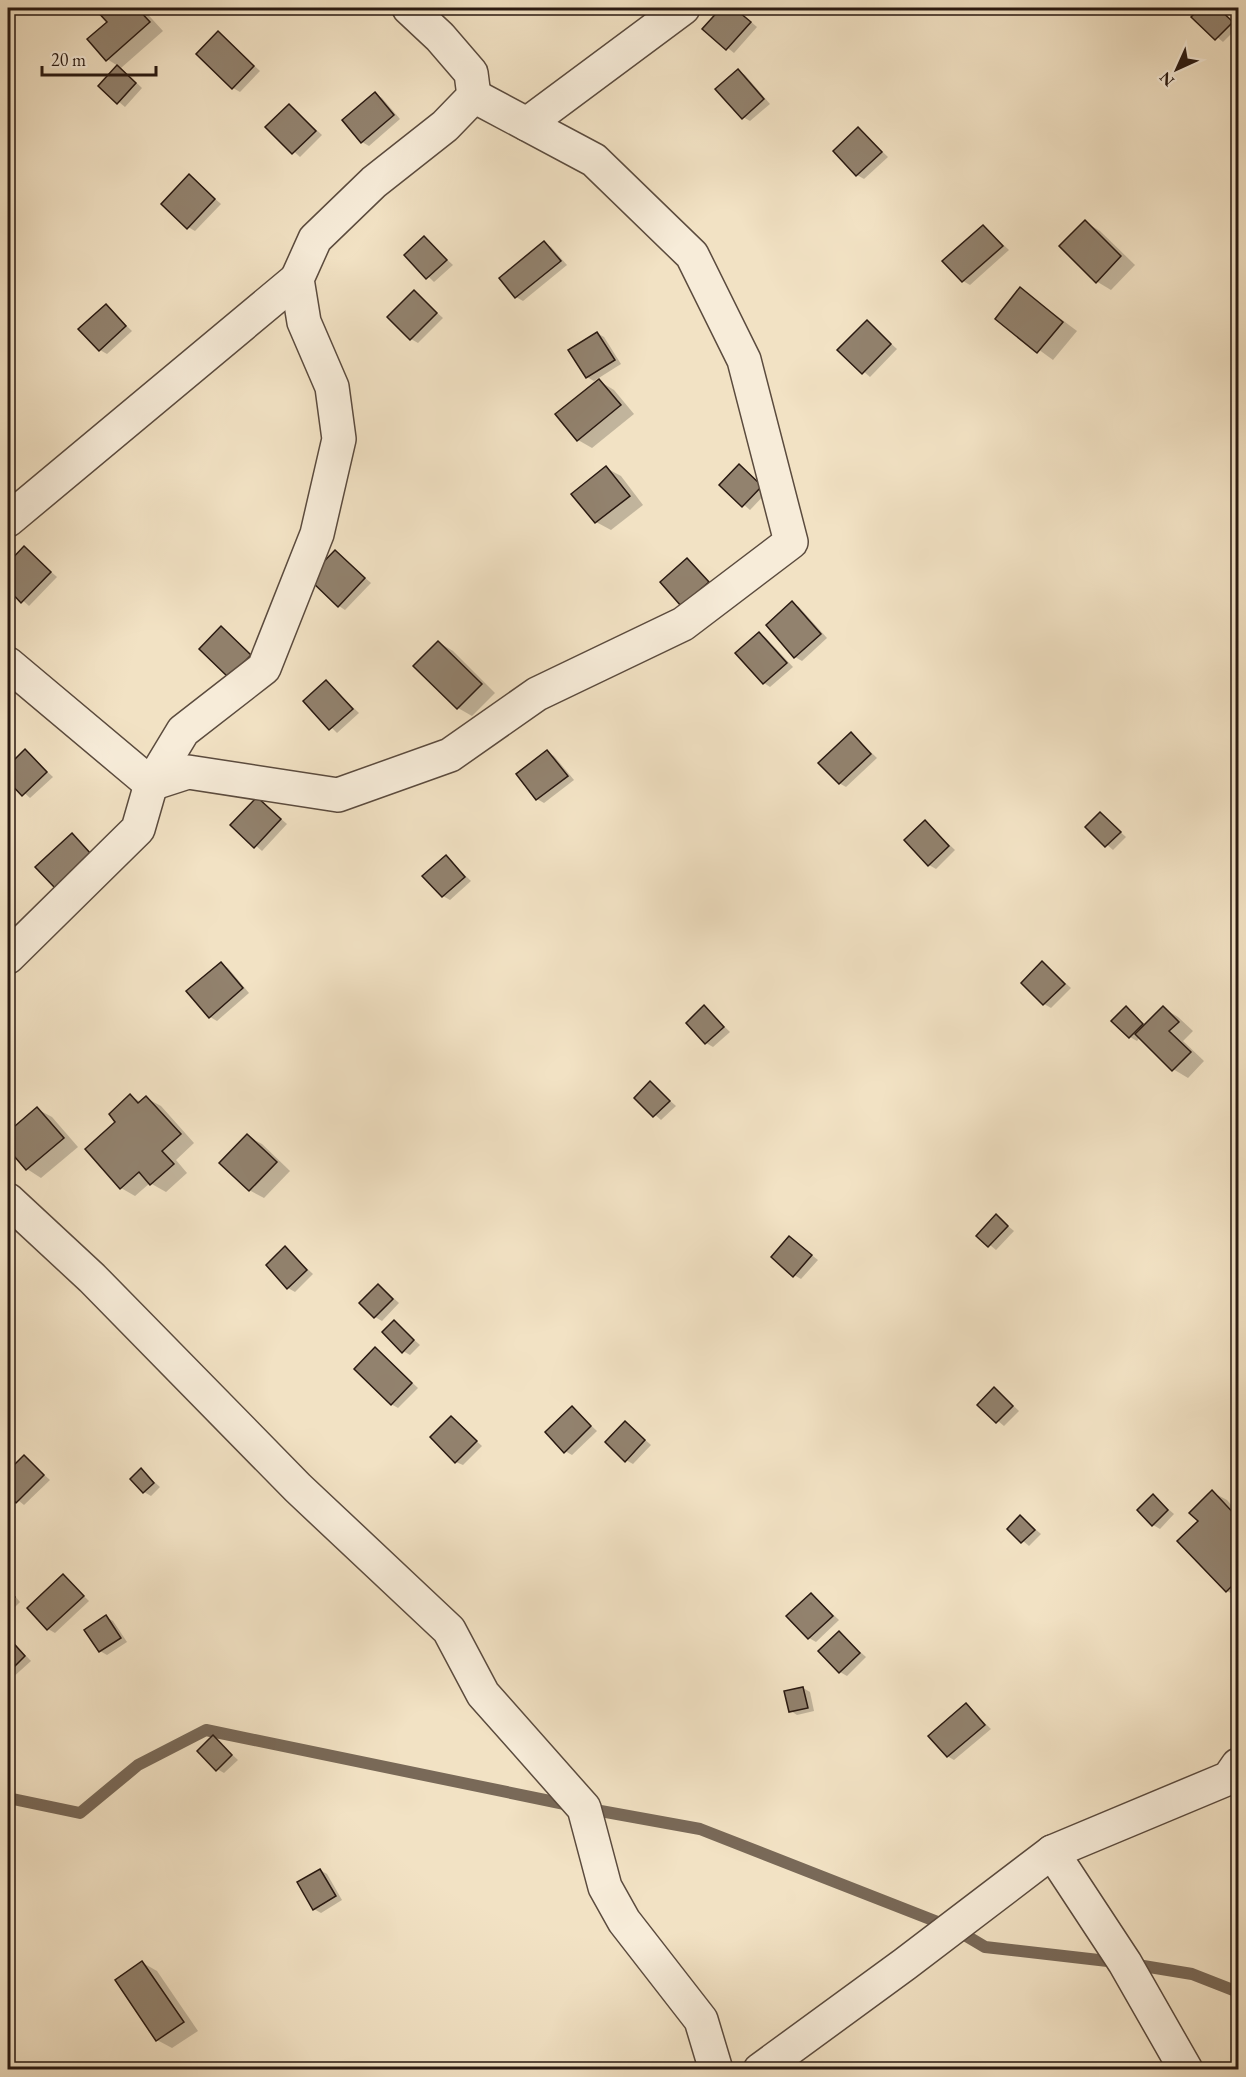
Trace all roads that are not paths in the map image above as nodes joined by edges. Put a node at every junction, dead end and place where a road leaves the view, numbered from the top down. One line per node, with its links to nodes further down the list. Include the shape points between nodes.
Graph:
1 (408, 8): 3 (street, via 471,73)
2 (683, 8): 4 (street)
3 (474, 96): 4 (street); 5 (street, via 315,239)
4 (527, 124): 8 (street, via 594,160 692,255 744,360 791,542 683,624 537,694 450,755 338,795 188,772)
5 (297, 279): 6 (street); 8 (street, via 304,322 332,387 339,439 317,534 264,668 183,731)
6 (8, 520)
7 (8, 664): 8 (street)
8 (151, 784): 9 (street, via 138,829)
9 (8, 957)
10 (8, 1200): 13 (street, via 92,1278 298,1488 449,1630 483,1694 584,1808 605,1887 624,1921 701,2020)
11 (1239, 1765): 12 (street, via 1229,1778)
12 (1052, 1852): 14 (street); 15 (street, via 1125,1963)
13 (716, 2070)
14 (760, 2070)
15 (1186, 2070)

